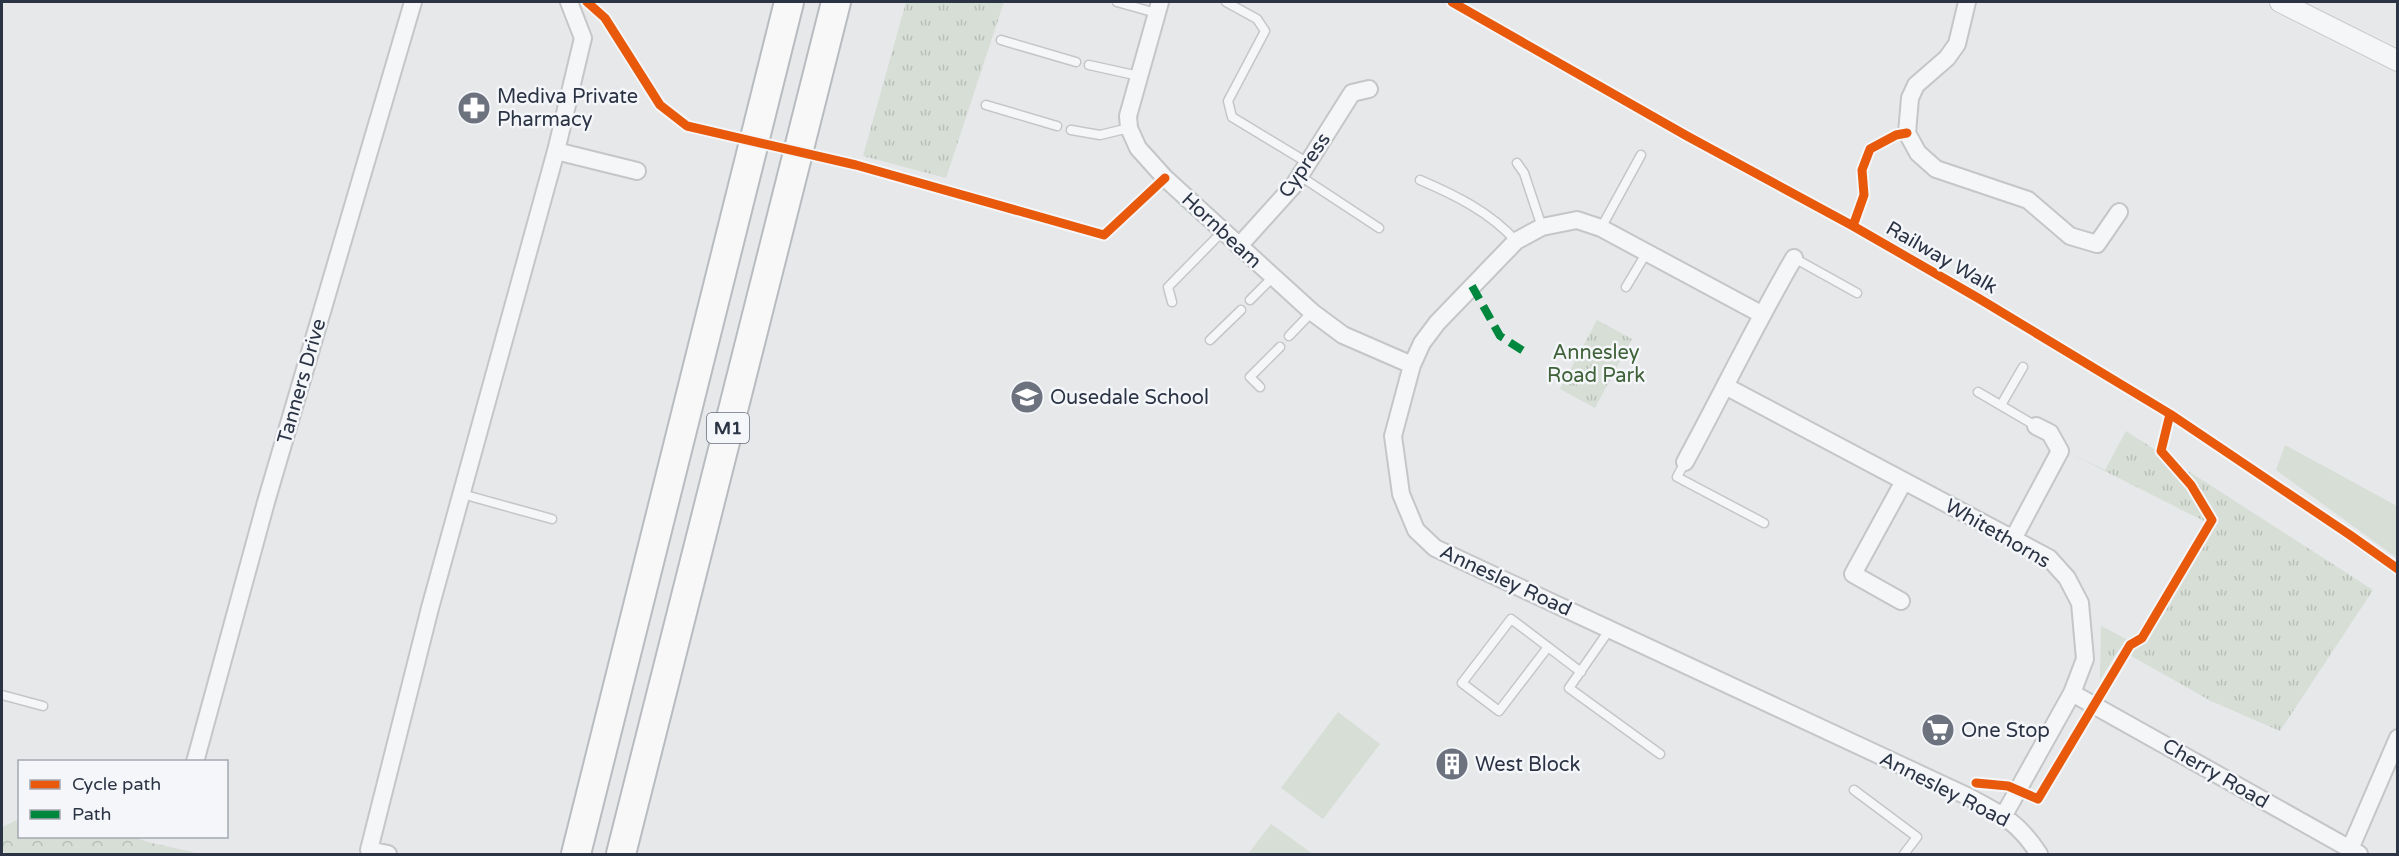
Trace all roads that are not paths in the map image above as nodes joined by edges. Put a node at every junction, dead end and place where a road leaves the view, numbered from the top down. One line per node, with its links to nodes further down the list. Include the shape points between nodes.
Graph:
1 (413, 2): 68 (street, Tanners Drive, via 266,502)
2 (569, 2): 20 (street, via 583,39)
3 (789, 2): 73 (highway, M1)
4 (836, 2): 74 (highway, M1)
5 (1117, 2): 9 (lane)
6 (1226, 2): 23 (lane, via 1257,19 1264,31 1228,101 1232,117)
7 (1967, 2): 26 (street, via 1957,44 1916,85 1910,98 1907,133 1918,153 1936,169 2028,200 2070,236 2097,244)
8 (2280, 2): 11 (street)
9 (1158, 7): 14 (street)
10 (1001, 40): 12 (lane)
11 (2397, 61)
12 (1076, 62)
13 (1089, 65): 14 (lane)
14 (1139, 76): 18 (street, via 1128,116)
15 (1369, 89): 23 (street, Cypress, via 1352,93)
16 (986, 105): 17 (lane)
17 (1057, 126)
18 (1129, 128): 19 (lane, via 1100,135); 30 (street, Hornbeam, via 1138,148 1165,178)
19 (1071, 130)
20 (556, 151): 24 (street); 55 (street)
21 (1641, 155): 29 (lane)
22 (1517, 163): 27 (lane)
23 (1304, 170): 28 (lane); 32 (street, Cypress)
24 (636, 171)
25 (1420, 180): 31 (lane, via 1454,195 1502,225)
26 (2119, 212)
27 (1542, 227): 29 (street, Annesley Road, via 1577,220); 31 (street, Annesley Road)
28 (1378, 228)
29 (1601, 228): 33 (street, Annesley Road)
30 (1223, 231): 32 (street, Hornbeam); 39 (lane, via 1168,287)
31 (1516, 241): 46 (street, Annesley Road, via 1437,323)
32 (1239, 246): 35 (street, Hornbeam)
33 (1647, 252): 36 (lane); 42 (street, Annesley Road)
34 (1794, 258): 37 (lane); 42 (street)
35 (1273, 277): 38 (lane); 41 (street, Hornbeam)
36 (1626, 287)
37 (1857, 293)
38 (1250, 300)
39 (1172, 302)
40 (1241, 309): 44 (lane)
41 (1312, 312): 43 (lane); 46 (street, Hornbeam, via 1343,334)
42 (1761, 314): 49 (street)
43 (1289, 336)
44 (1210, 340)
45 (1280, 347): 48 (lane, via 1250,377)
46 (1412, 365): 60 (street, Annesley Road, via 1393,436 1401,494 1416,530 1435,548)
47 (2023, 367): 51 (lane)
48 (1260, 387)
49 (1726, 387): 53 (street); 54 (street, Whitethorns)
50 (1978, 392): 51 (lane)
51 (2001, 405): 52 (lane)
52 (2036, 426): 58 (street, via 2049,433 2060,451)
53 (1685, 462): 57 (lane, via 1677,477)
54 (1904, 481): 58 (street, Whitethorns); 59 (street, via 1853,574)
55 (462, 494): 56 (lane); 72 (street, via 369,850)
56 (552, 519)
57 (1764, 523)
58 (2013, 539): 63 (street, Whitethorns, via 2049,558 2067,578 2080,603 2085,659)
59 (1901, 601)
60 (1610, 629): 62 (lane); 70 (street, Annesley Road)
61 (1548, 647): 61 (lane, via 1511,619 1462,683 1499,711); 62 (lane)
62 (1581, 672): 67 (lane, via 1569,688)
63 (2072, 693): 70 (street, Whitethorns); 71 (street, Cherry Road)
64 (2, 695): 65 (lane)
65 (43, 706)
66 (2397, 738): 71 (street)
67 (1660, 754)
68 (196, 760)
69 (1854, 790): 75 (lane, via 1917,837)
70 (2004, 816): 76 (street, Annesley Road, via 2026,834)
71 (2354, 852)
72 (388, 855)
73 (576, 855)
74 (621, 855)
75 (1904, 855)
76 (2039, 855)

